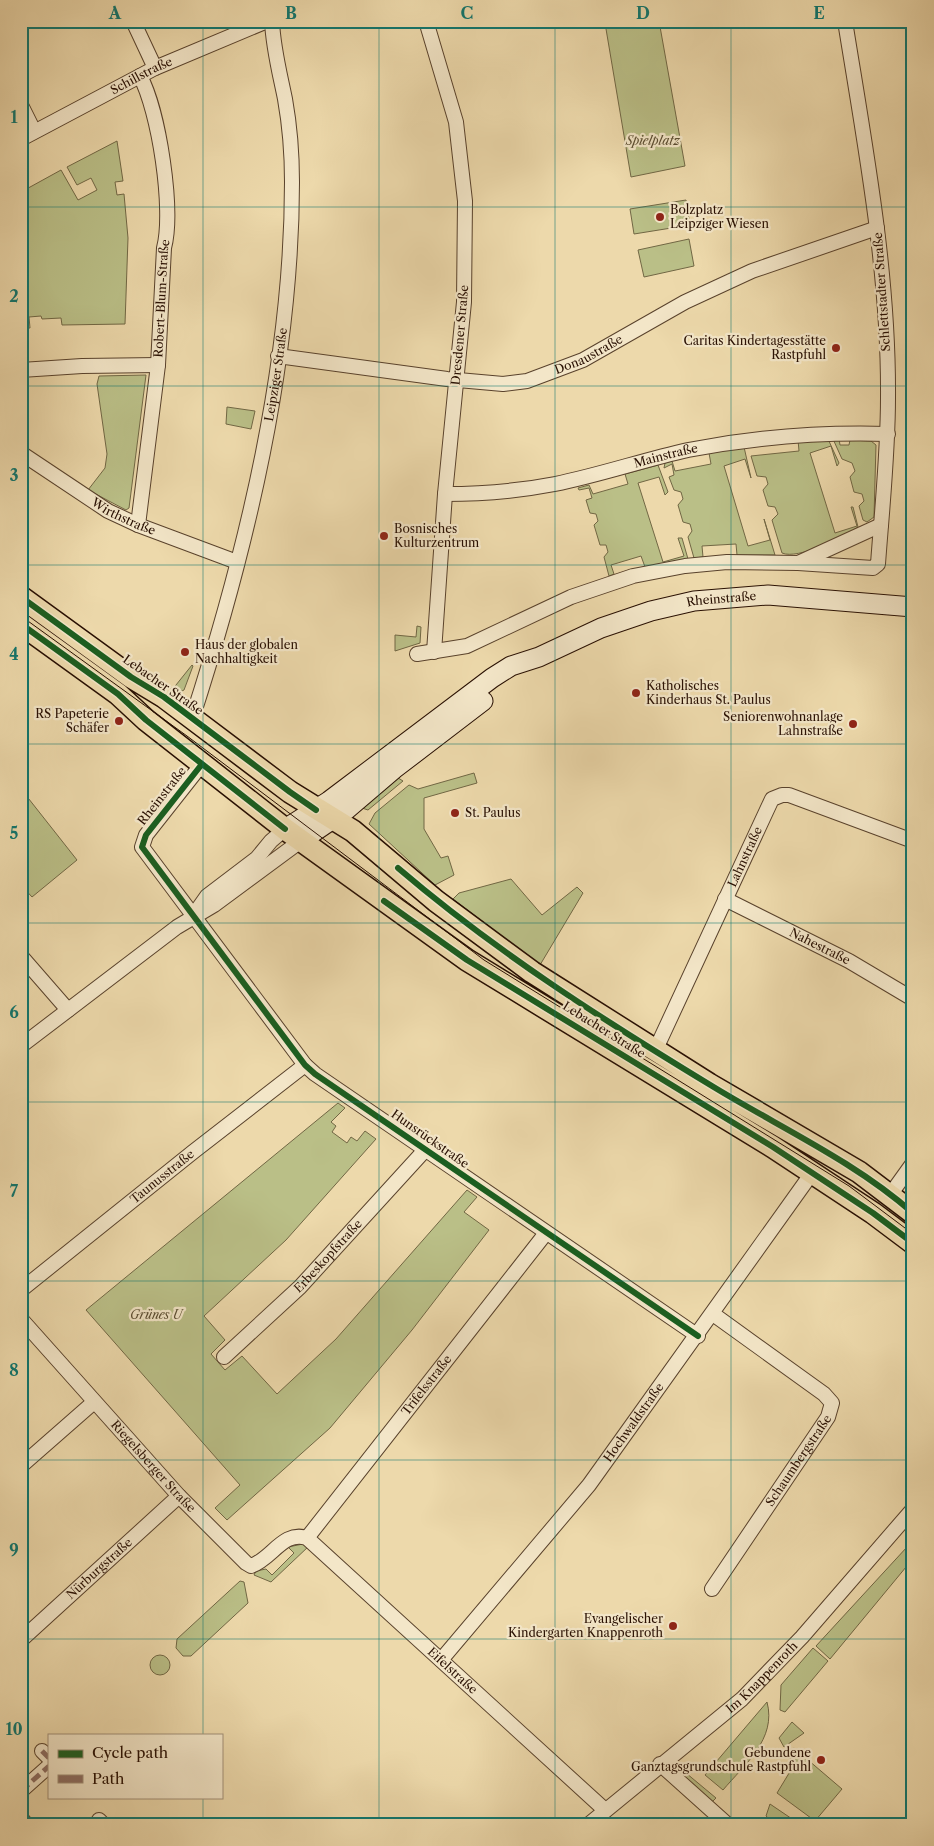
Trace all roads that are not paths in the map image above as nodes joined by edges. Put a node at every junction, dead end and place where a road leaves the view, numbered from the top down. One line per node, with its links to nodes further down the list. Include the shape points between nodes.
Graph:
1 (133, 21): 6 (street)
2 (266, 21): 6 (street, Schillstraße)
3 (272, 21): 12 (street, Leipziger Straße, via 291,143 292,173 288,261)
4 (426, 21): 15 (street, Dresdener Straße, via 456,122 465,201 466,283)
5 (845, 21): 11 (street, Schlettstadter Straße)
6 (155, 68): 7 (street, Schillstraße)
7 (140, 76): 9 (street, Schillstraße); 13 (street, Robert-Blum-Straße, via 150,99 167,212)
8 (21, 105): 9 (street)
9 (34, 131): 10 (street, Schillstraße)
10 (21, 139)
11 (877, 228): 15 (street, Donaustraße, via 765,266 711,289 589,357 548,375 503,384); 16 (street, Schlettstadter Straße, via 886,337)
12 (278, 356): 15 (street, Donaustraße); 21 (street, Leipziger Straße, via 268,426)
13 (158, 365): 14 (street); 19 (street, Robert-Blum-Straße)
14 (21, 370)
15 (456, 380): 18 (street, Dresdener Straße)
16 (888, 434): 18 (street, Mainstraße, via 826,432 747,440 685,451 556,484 498,492); 20 (street, Schlettstadter Straße)
17 (21, 453): 19 (street, Wirthstraße, via 108,511)
18 (446, 494): 26 (street, Dresdener Straße)
19 (138, 525): 21 (street, Wirthstraße)
20 (880, 525): 22 (street); 22 (street, Schlettstadter Straße, via 878,564 873,568)
21 (237, 562): 28 (street, Leipziger Straße)
22 (798, 563): 26 (street, via 727,562 633,576 571,597 467,646)
23 (21, 597): 28 (main road, Lebacher Straße)
24 (913, 607): 31 (street, Rheinstraße, via 768,595 702,600 624,620 539,657 394,768)
25 (21, 624): 29 (main road, Lebacher Straße, via 118,694)
26 (434, 652): 27 (street)
27 (417, 654)
28 (192, 718): 29 (main road); 31 (main road, Lebacher Straße)
29 (184, 750): 30 (main road, Lebacher Straße)
30 (202, 764): 32 (main road, Lebacher Straße); 35 (street, Rheinstraße, via 146,835 142,847)
31 (325, 815): 32 (street, Rheinstraße); 38 (main road, Lebacher Straße, via 353,831 436,901)
32 (294, 835): 35 (street, Rheinstraße, via 214,905); 35 (street, Rheinstraße, via 271,841 257,858 207,896); 37 (main road, Lebacher Straße)
33 (913, 841): 34 (street, Lahnstraße, via 782,795 772,800 766,809)
34 (725, 899): 39 (street, Nahestraße, via 849,961); 42 (street, Lahnstraße)
35 (193, 916): 40 (street, Rheinstraße); 43 (street, Hunsrückstraße)
36 (21, 956): 40 (street)
37 (483, 970): 38 (main road, via 484,960 498,954); 46 (main road, Lebacher Straße)
38 (532, 972): 42 (main road, Lebacher Straße)
39 (913, 999)
40 (68, 1010): 41 (street, Rheinstraße)
41 (21, 1046)
42 (655, 1051): 47 (main road, Lebacher Straße, via 859,1172)
43 (305, 1065): 44 (street, Hunsrückstraße); 51 (street, Taunusstraße)
44 (425, 1150): 49 (street, Hunsrückstraße); 55 (street, Erbeskopfstraße, via 300,1287)
45 (913, 1163): 47 (street)
46 (812, 1173): 50 (main road, Lebacher Straße); 52 (street, Hochwaldstraße)
47 (890, 1195): 48 (main road, Lebacher Straße)
48 (913, 1214)
49 (546, 1233): 54 (street, Hunsrückstraße); 60 (street, Trifelsstraße)
50 (913, 1243)
51 (21, 1290)
52 (712, 1314): 54 (street, Hochwaldstraße); 61 (street, Schaumbergstraße, via 832,1403 828,1417)
53 (21, 1319): 56 (street, Riegelsberger Straße)
54 (698, 1336): 63 (street, Hochwaldstraße, via 589,1485)
55 (224, 1357)
56 (94, 1402): 57 (street); 58 (street, Riegelsberger Straße)
57 (21, 1466)
58 (179, 1496): 60 (street, Riegelsberger Straße, via 251,1566 258,1564 289,1538); 62 (street, Nürburgstraße)
59 (913, 1510): 64 (street, Im Knappenroth, via 773,1668 742,1699)
60 (302, 1536): 63 (street, Eifelstraße)
61 (712, 1588)
62 (21, 1640)
63 (441, 1660): 67 (street, Eifelstraße)
64 (660, 1764): 67 (street, Im Knappenroth); 71 (street)
65 (48, 1767): 66 (street)
66 (21, 1791)
67 (605, 1810): 70 (street, Im Knappenroth)
68 (21, 1818): 69 (street)
69 (27, 1825)
70 (588, 1825)
71 (728, 1825)

